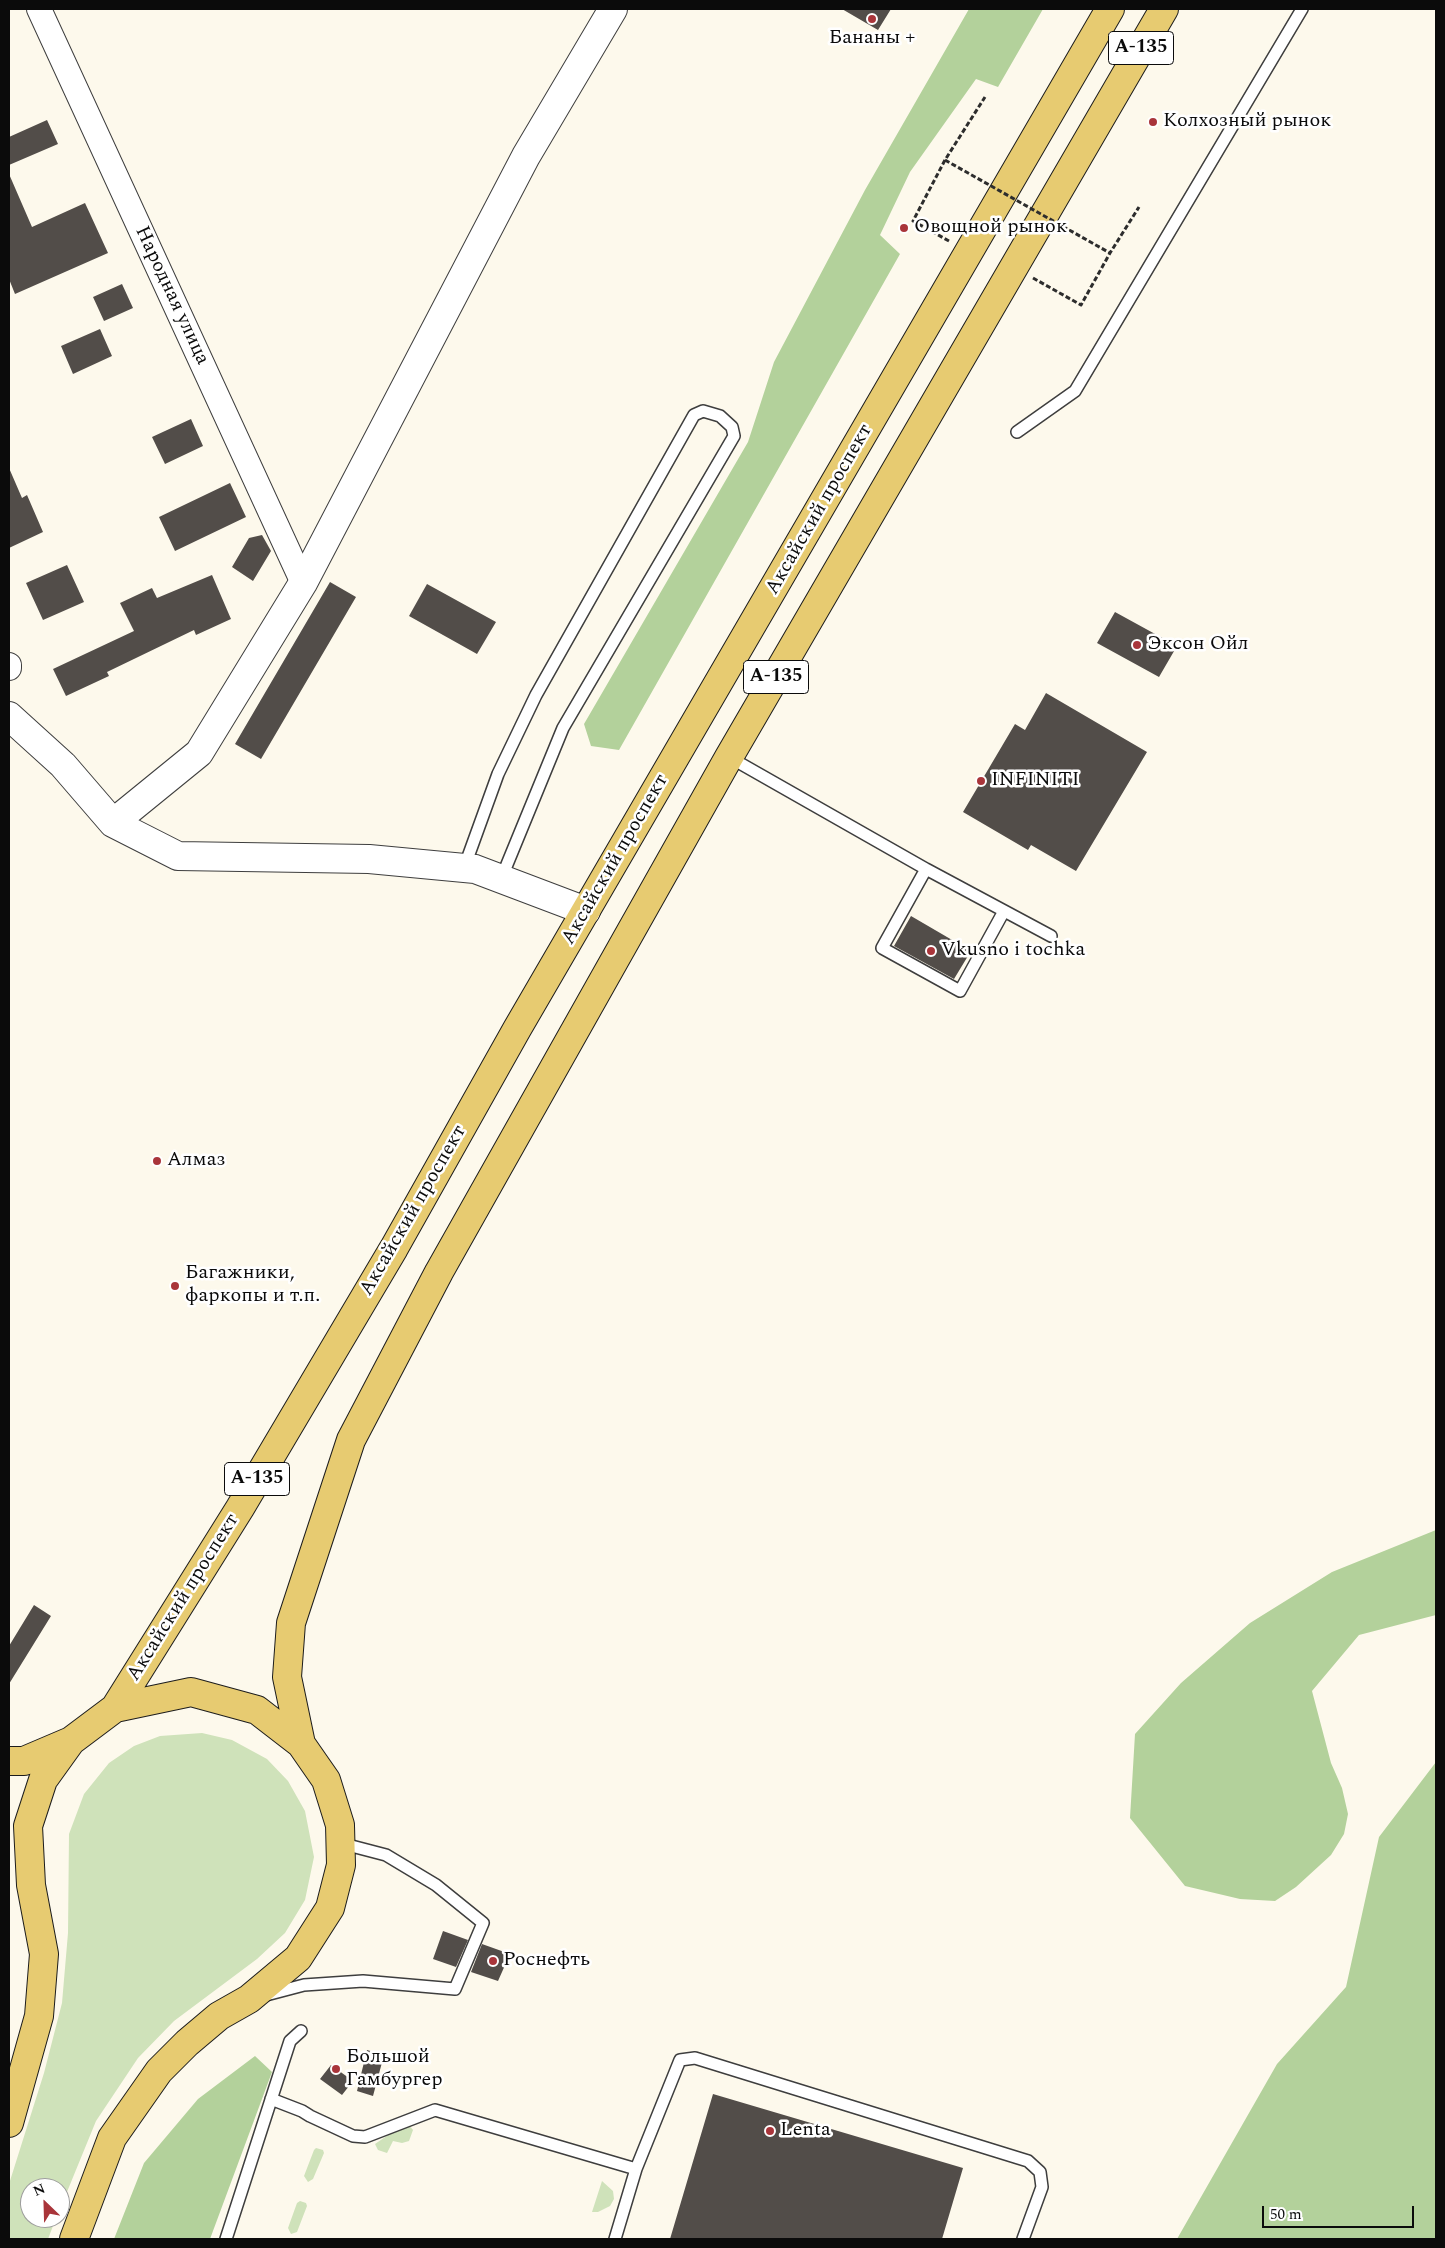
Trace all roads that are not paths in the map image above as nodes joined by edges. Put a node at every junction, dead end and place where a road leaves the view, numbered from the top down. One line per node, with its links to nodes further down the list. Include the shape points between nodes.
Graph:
1 (39, 9): 7 (street, Народная улица)
2 (613, 9): 7 (street, via 526,156)
3 (1110, 9): 14 (main road, Аксайский проспект / А-135)
4 (1164, 9): 9 (main road, А-135)
5 (1302, 9): 6 (lane, via 1075,391)
6 (1017, 432)
7 (303, 583): 10 (street, via 199,753)
8 (9, 716): 10 (street, via 63,765)
9 (730, 757): 12 (lane); 19 (main road, А-135, via 440,1272 351,1440 290,1623 287,1677)
10 (113, 823): 11 (street, via 178,856 369,859)
11 (464, 868): 13 (street); 13 (lane, via 498,774 536,695 694,415 703,411 720,416 732,427 734,436 563,728)
12 (926, 869): 15 (lane); 15 (lane, via 882,948 960,991)
13 (501, 879): 14 (street)
14 (586, 911): 17 (main road, Аксайский проспект / А-135, via 394,1248 240,1508)
15 (1004, 911): 16 (lane)
16 (1051, 936)
17 (115, 1708): 18 (main road); 19 (main road, via 191,1692 257,1710)
18 (71, 1740): 20 (main road, via 24,1761); 23 (main road, via 42,1780 28,1826)
19 (301, 1744): 21 (main road, via 326,1780 340,1825)
20 (9, 1761)
21 (340, 1843): 24 (main road, via 341,1865 330,1908 298,1958); 24 (lane, via 386,1855 436,1885 482,1923 455,1989 363,1981 304,1985)
22 (9, 1852): 23 (main road)
23 (31, 1885): 27 (main road, via 44,1954 39,2008)
24 (249, 1999): 29 (main road, via 219,2016 159,2071 112,2138)
25 (301, 2031): 26 (lane, via 290,2041)
26 (271, 2099): 28 (lane, via 353,2136 365,2137 436,2110); 30 (lane)
27 (9, 2124)
28 (636, 2169): 31 (lane); 32 (lane, via 680,2060 695,2058 1028,2161 1040,2172 1042,2187)
29 (74, 2239)
30 (226, 2239)
31 (615, 2239)
32 (1023, 2239)

